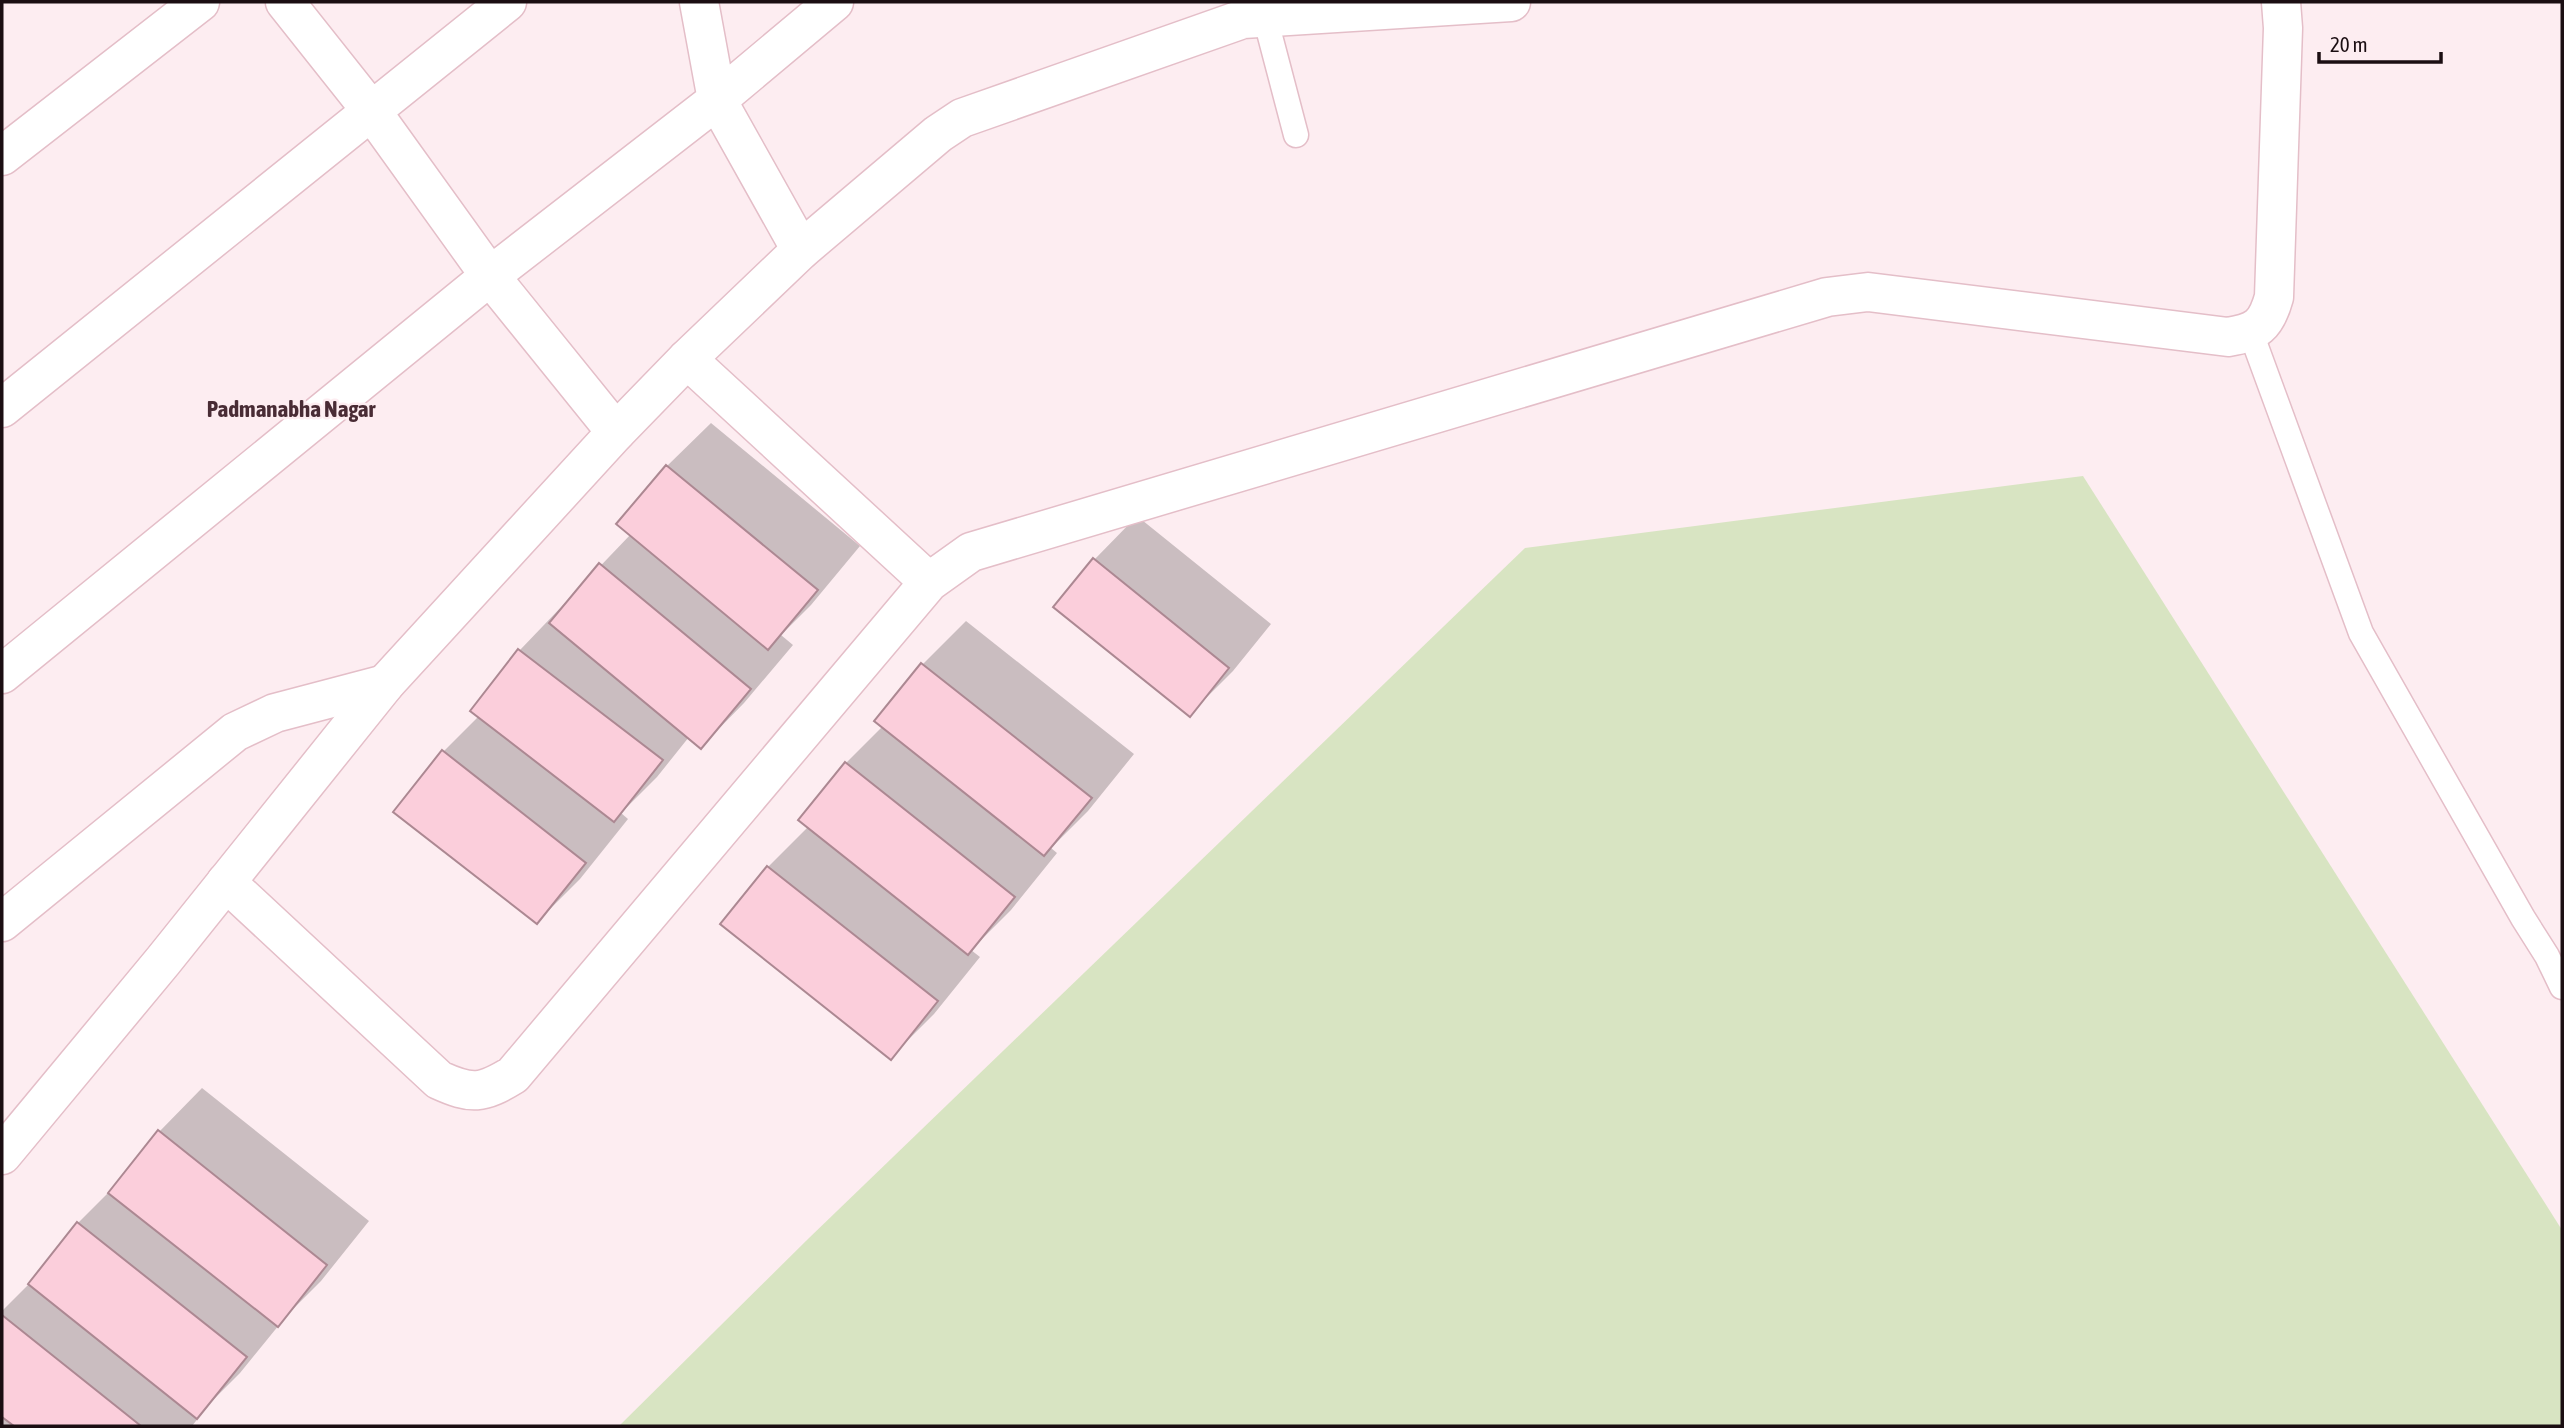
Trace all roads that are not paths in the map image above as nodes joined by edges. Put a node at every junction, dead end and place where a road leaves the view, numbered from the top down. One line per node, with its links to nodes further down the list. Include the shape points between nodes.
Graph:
1 (200, 2): 12 (street)
2 (285, 2): 10 (street)
3 (507, 2): 10 (street)
4 (699, 2): 9 (street)
5 (834, 2): 9 (street)
6 (1511, 2): 8 (street)
7 (2281, 2): 15 (street, via 2274,297 2268,317)
8 (1249, 13): 11 (lane); 13 (street, via 962,118)
9 (717, 100): 13 (street); 14 (street)
10 (370, 109): 14 (street); 17 (street)
11 (1296, 135)
12 (2, 156)
13 (801, 250): 16 (street)
14 (490, 276): 18 (street); 20 (street)
15 (2251, 333): 19 (street, via 2228,337 1868,292 1827,297 971,552); 24 (lane, via 2361,633)
16 (687, 359): 18 (street); 19 (street)
17 (2, 408)
18 (616, 432): 21 (street)
19 (929, 582): 22 (street, via 513,1075 490,1089 463,1091 439,1080)
20 (2, 674)
21 (385, 684): 22 (street); 23 (street, via 275,713 235,732)
22 (226, 882): 25 (street)
23 (2, 922)
24 (2562, 987)
25 (2, 1155)

